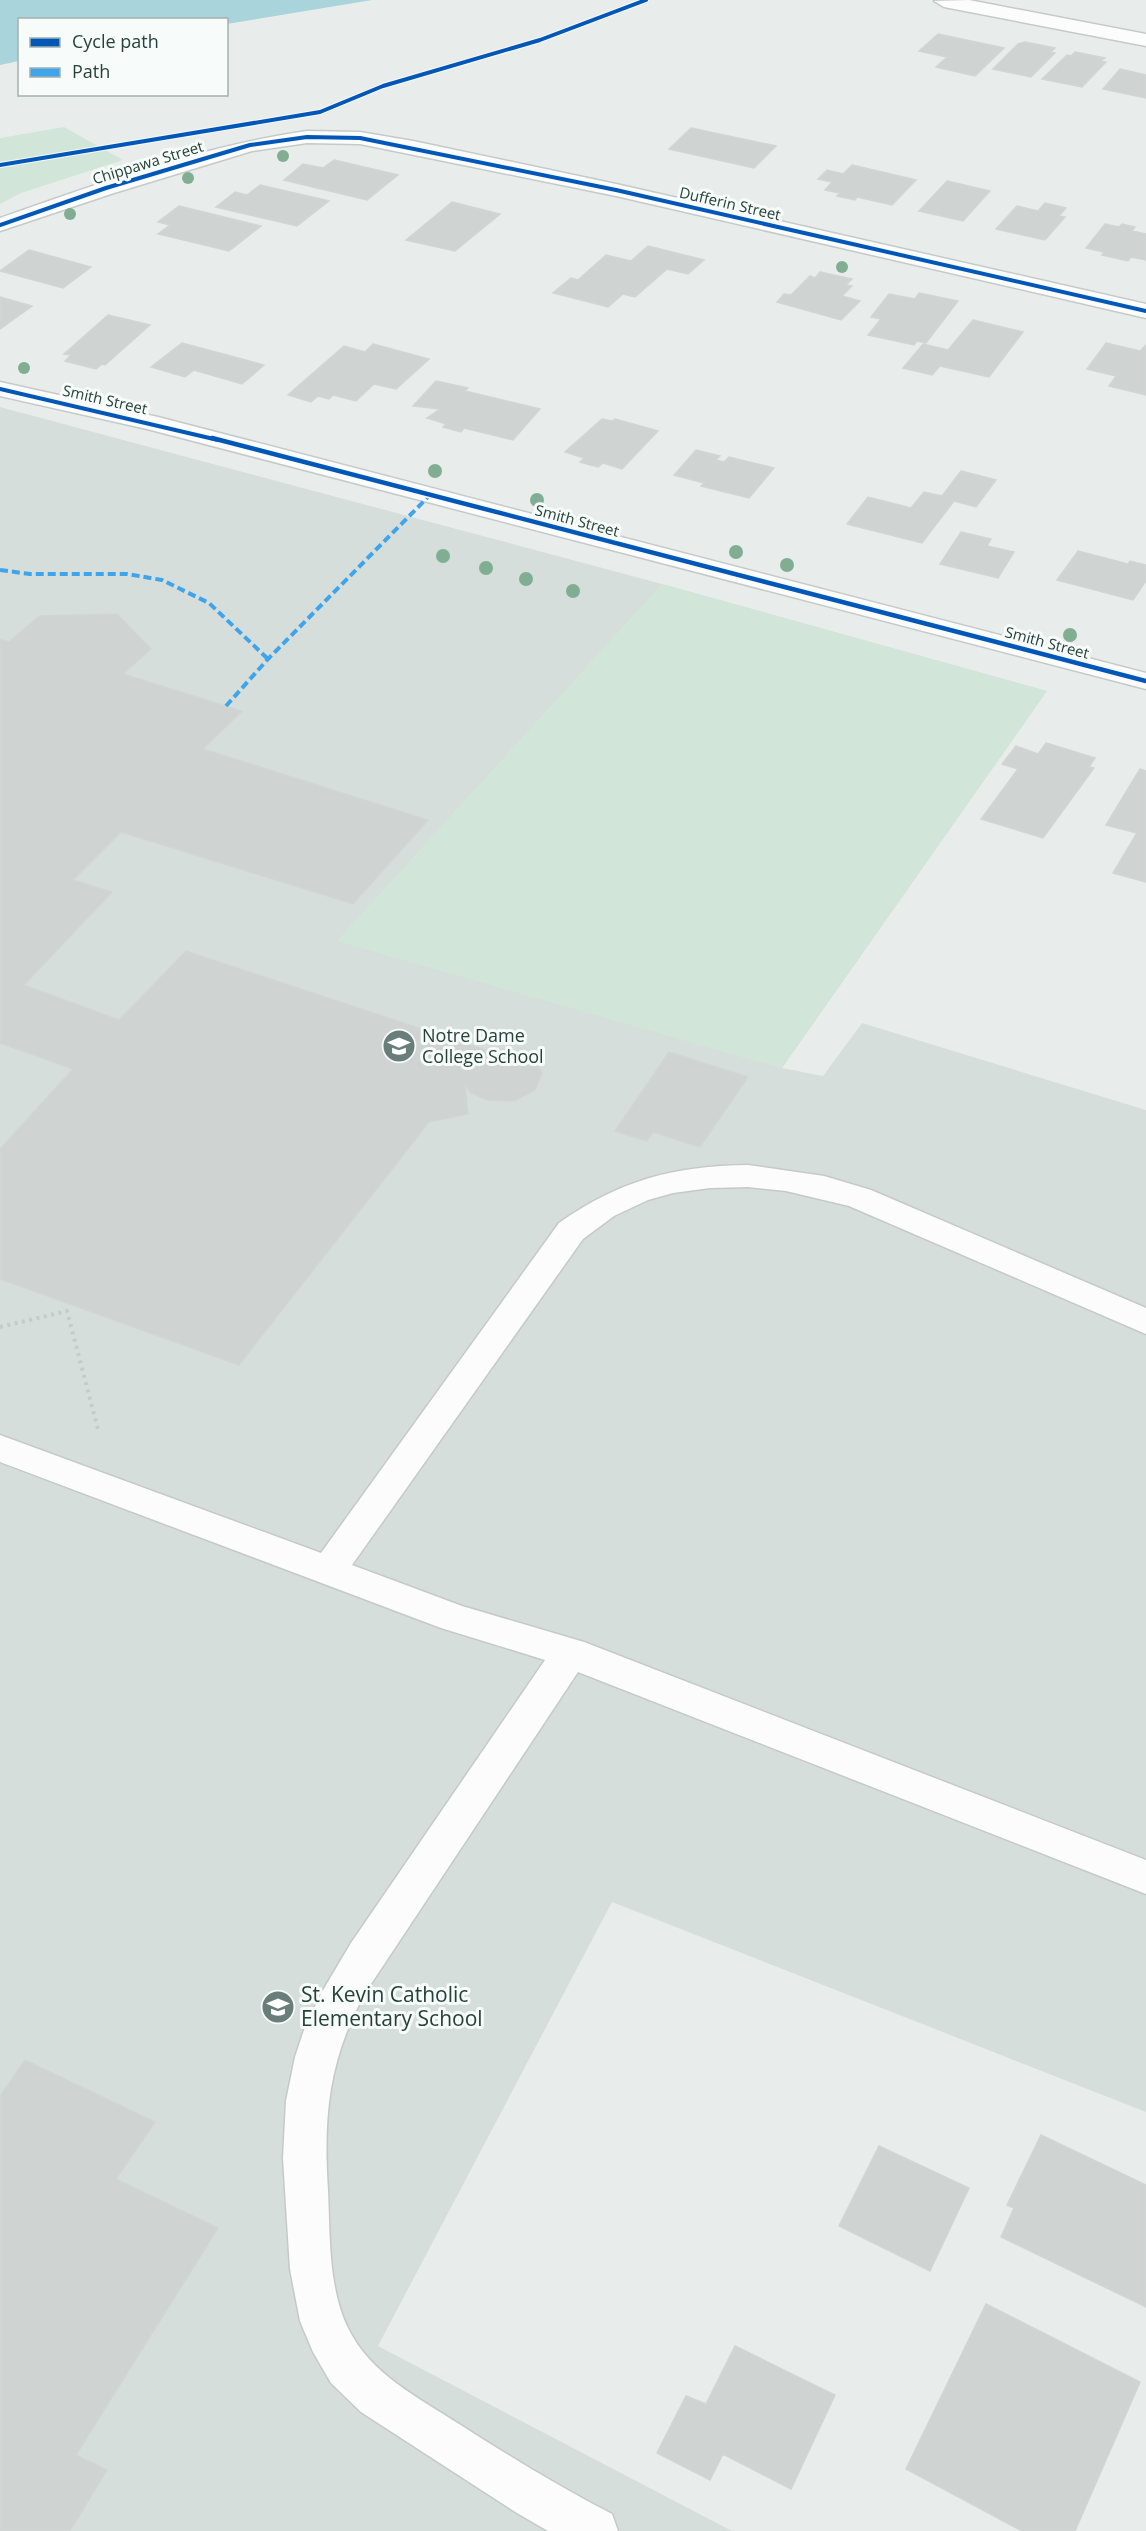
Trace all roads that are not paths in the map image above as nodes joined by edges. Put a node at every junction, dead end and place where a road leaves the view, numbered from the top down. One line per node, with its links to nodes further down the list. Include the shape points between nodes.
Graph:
1 (944, 1): 2 (street)
2 (1146, 40)
3 (307, 137): 4 (street, Chippawa Street, via 250,145 39,209); 5 (street, Dufferin Street, via 360,138 413,147)
4 (0, 225)
5 (1146, 311)
6 (0, 389): 7 (street, Smith Street, via 150,422)
7 (1146, 681)
8 (1146, 1322): 10 (street, via 827,1187 735,1175 661,1184 605,1205 571,1231)
9 (0, 1448): 10 (street)
10 (328, 1571): 11 (street, via 454,1618)
11 (571, 1653): 12 (street); 13 (street, via 498,1757 344,1993 324,2030 309,2085 308,2219 315,2297 333,2348 350,2371 393,2407 538,2502)
12 (1146, 1877)
13 (595, 2531)

